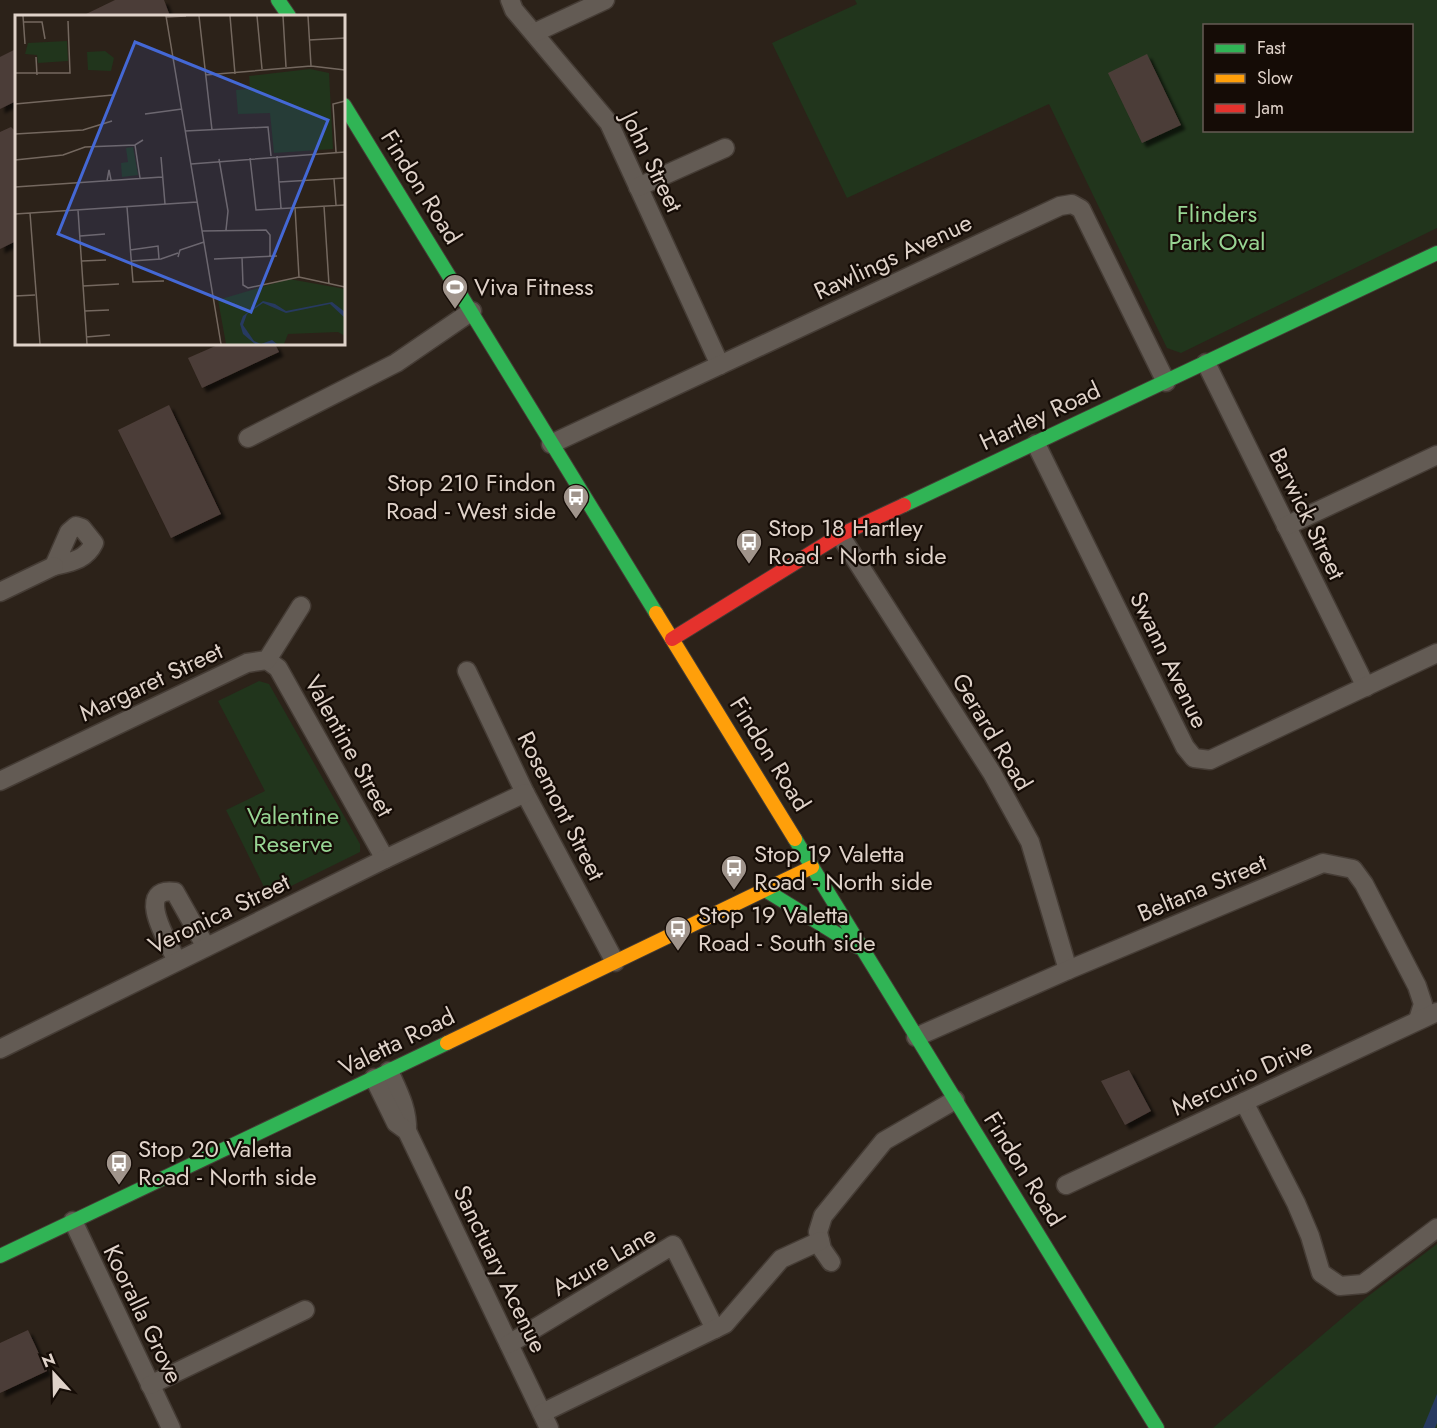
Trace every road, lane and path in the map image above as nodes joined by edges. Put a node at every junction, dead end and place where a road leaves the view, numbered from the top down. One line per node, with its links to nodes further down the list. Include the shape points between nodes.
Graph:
1 (278, 0): 4 (street)
2 (510, 0): 5 (street, John Street)
3 (605, 0): 5 (street)
4 (288, 15)
5 (534, 33): 8 (street, John Street, via 609,123)
6 (345, 107): 10 (street, Findon Road)
7 (724, 148): 8 (street)
8 (638, 187): 12 (street, John Street)
9 (1437, 253): 11 (street, Hartley Road)
10 (472, 311): 14 (street, via 396,363); 15 (street, Findon Road)
11 (1206, 363): 13 (street, Hartley Road); 18 (street, Barwick Street)
12 (720, 365): 13 (street, Rawlings Avenue, via 1060,206 1072,204 1081,209); 15 (street, Rawlings Avenue)
13 (1166, 382): 16 (street, Hartley Road)
14 (248, 438)
15 (551, 444): 23 (street, Findon Road)
16 (1036, 444): 19 (street, Hartley Road); 27 (street, Swann Avenue, via 1185,747 1194,758 1209,760)
17 (1437, 455): 18 (street)
18 (1286, 526): 27 (street, Barwick Street)
19 (840, 535): 23 (street, Hartley Road); 37 (street, Gerard Road, via 992,773 1030,843)
20 (54, 566): 21 (street)
21 (0, 591)
22 (301, 606): 25 (street)
23 (672, 639): 31 (street, Findon Road)
24 (1437, 653): 27 (street)
25 (267, 660): 28 (street, Margaret Street, via 247,663); 30 (street, Valentine Street, via 278,668)
26 (467, 671): 29 (street, Rosemont Street)
27 (1366, 687)
28 (0, 781)
29 (525, 793): 30 (street, Veronica Street); 36 (street, Rosemont Street)
30 (385, 859): 33 (street, Veronica Street)
31 (812, 867): 32 (street, Valetta Road); 34 (street, Findon Road)
32 (765, 890): 34 (street); 36 (street, Valetta Road)
33 (206, 947): 35 (street, Veronica Street); 35 (street, via 175,892 165,890 154,903)
34 (863, 949): 40 (street, Findon Road)
35 (177, 961): 41 (street, Veronica Street)
36 (615, 962): 42 (street, Valetta Road)
37 (1068, 970): 39 (street, Beltana Street, via 1323,863 1337,865 1353,869 1370,894 1417,986 1423,1004); 40 (street, Beltana Street)
38 (1437, 1012): 39 (street, Mercurio Drive)
39 (1418, 1020): 44 (street, Mercurio Drive)
40 (916, 1036): 43 (street, Findon Road)
41 (0, 1049)
42 (382, 1075): 46 (street, Valetta Road); 53 (street, Sanctuary Acenue, via 402,1098 407,1131)
43 (955, 1100): 48 (street, via 884,1141 823,1216 818,1232); 57 (street, Findon Road)
44 (1244, 1102): 45 (street, Mercurio Drive); 47 (street, via 1296,1203 1321,1273 1340,1286 1363,1284)
45 (1066, 1185)
46 (73, 1221): 49 (street, Valetta Road); 54 (street, Kooralla Grove)
47 (1437, 1228)
48 (820, 1241): 50 (street); 52 (street, via 781,1259 725,1324)
49 (0, 1256)
50 (831, 1262)
51 (305, 1310): 54 (street)
52 (715, 1329): 53 (street, Azure Lane, via 673,1245); 55 (street)
53 (509, 1344): 55 (street, Sanctuary Acenue)
54 (150, 1385): 56 (street, Kooralla Grove)
55 (545, 1420)
56 (171, 1428)
57 (1157, 1428)

